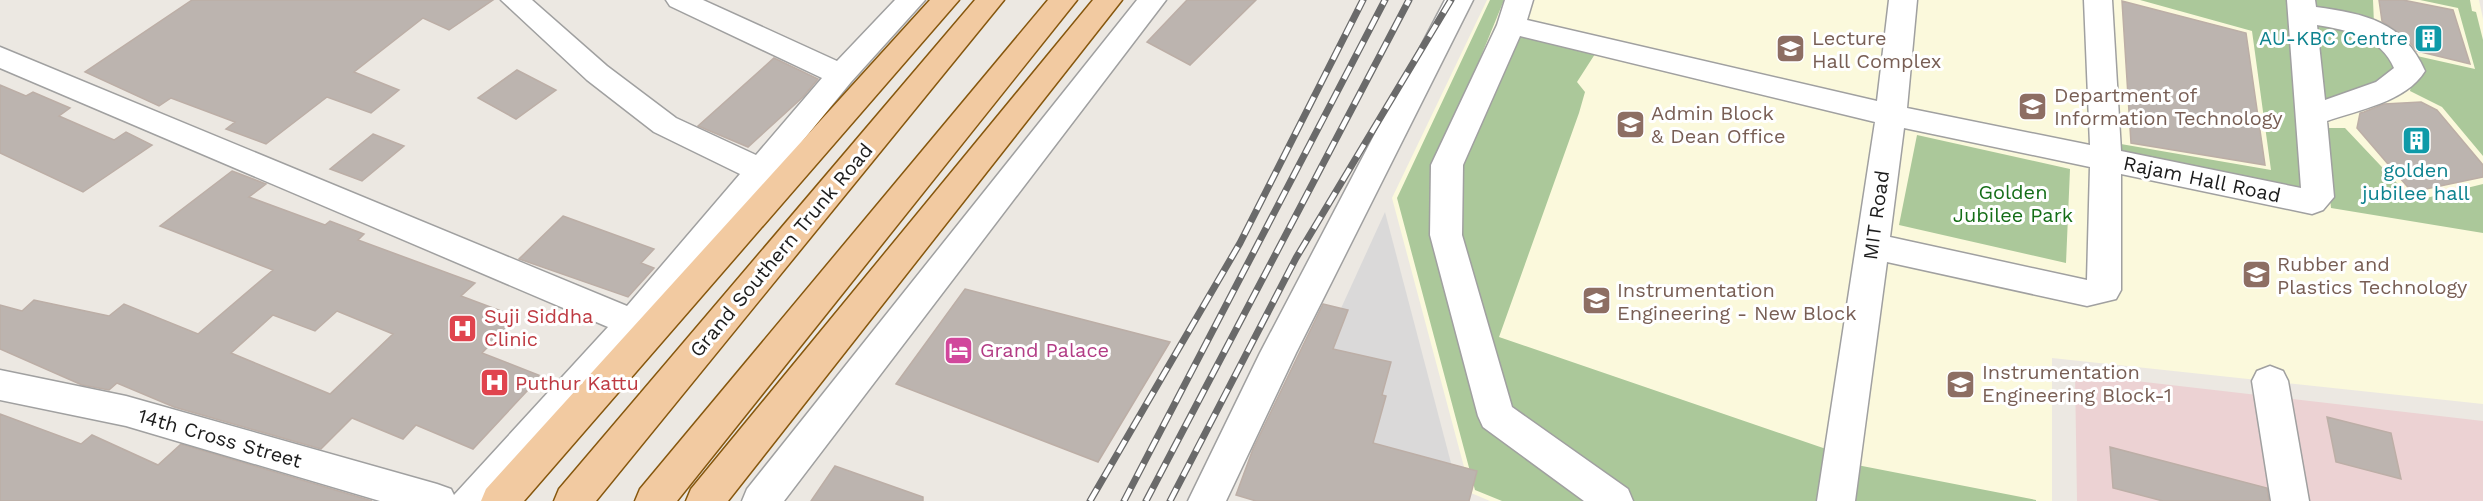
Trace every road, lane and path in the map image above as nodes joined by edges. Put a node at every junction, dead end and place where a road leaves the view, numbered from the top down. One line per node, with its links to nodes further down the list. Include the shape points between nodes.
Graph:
1 (515, 0): 19 (street, via 597,73 665,125)
2 (680, 0): 15 (street)
3 (911, 0): 15 (street)
4 (945, 0): 26 (main road)
5 (990, 0): 27 (main road, Grand Southern Trunk Road)
6 (1063, 0): 28 (main road)
7 (1108, 0): 29 (main road)
8 (1152, 0): 30 (street)
9 (1459, 0): 31 (street)
10 (1903, 0): 16 (street, MIT Road)
11 (2098, 0): 18 (street)
12 (2302, 7): 17 (street, Rajam Hall Road); 17 (street, via 2382,33 2406,57 2410,71 2386,89)
13 (1515, 12): 16 (street, Rajam Hall Road); 32 (street, via 1448,165 1446,235 1496,416)
14 (0, 57): 21 (street)
15 (841, 75): 19 (street)
16 (1891, 115): 18 (street, Rajam Hall Road); 20 (street, MIT Road)
17 (2310, 116): 18 (street, Rajam Hall Road, via 2318,197 2312,202)
18 (2106, 158): 20 (street, via 2106,284 2098,293)
19 (761, 171): 21 (street)
20 (1872, 246): 33 (street, MIT Road)
21 (633, 323): 25 (street)
22 (2270, 381): 34 (street)
23 (0, 385): 24 (street, 14th Cross Street, via 126,411)
24 (437, 501)
25 (470, 501)
26 (500, 501)
27 (573, 501)
28 (654, 501)
29 (705, 501)
30 (761, 501)
31 (1206, 501)
32 (1614, 501)
33 (1836, 501)
34 (2290, 501)

